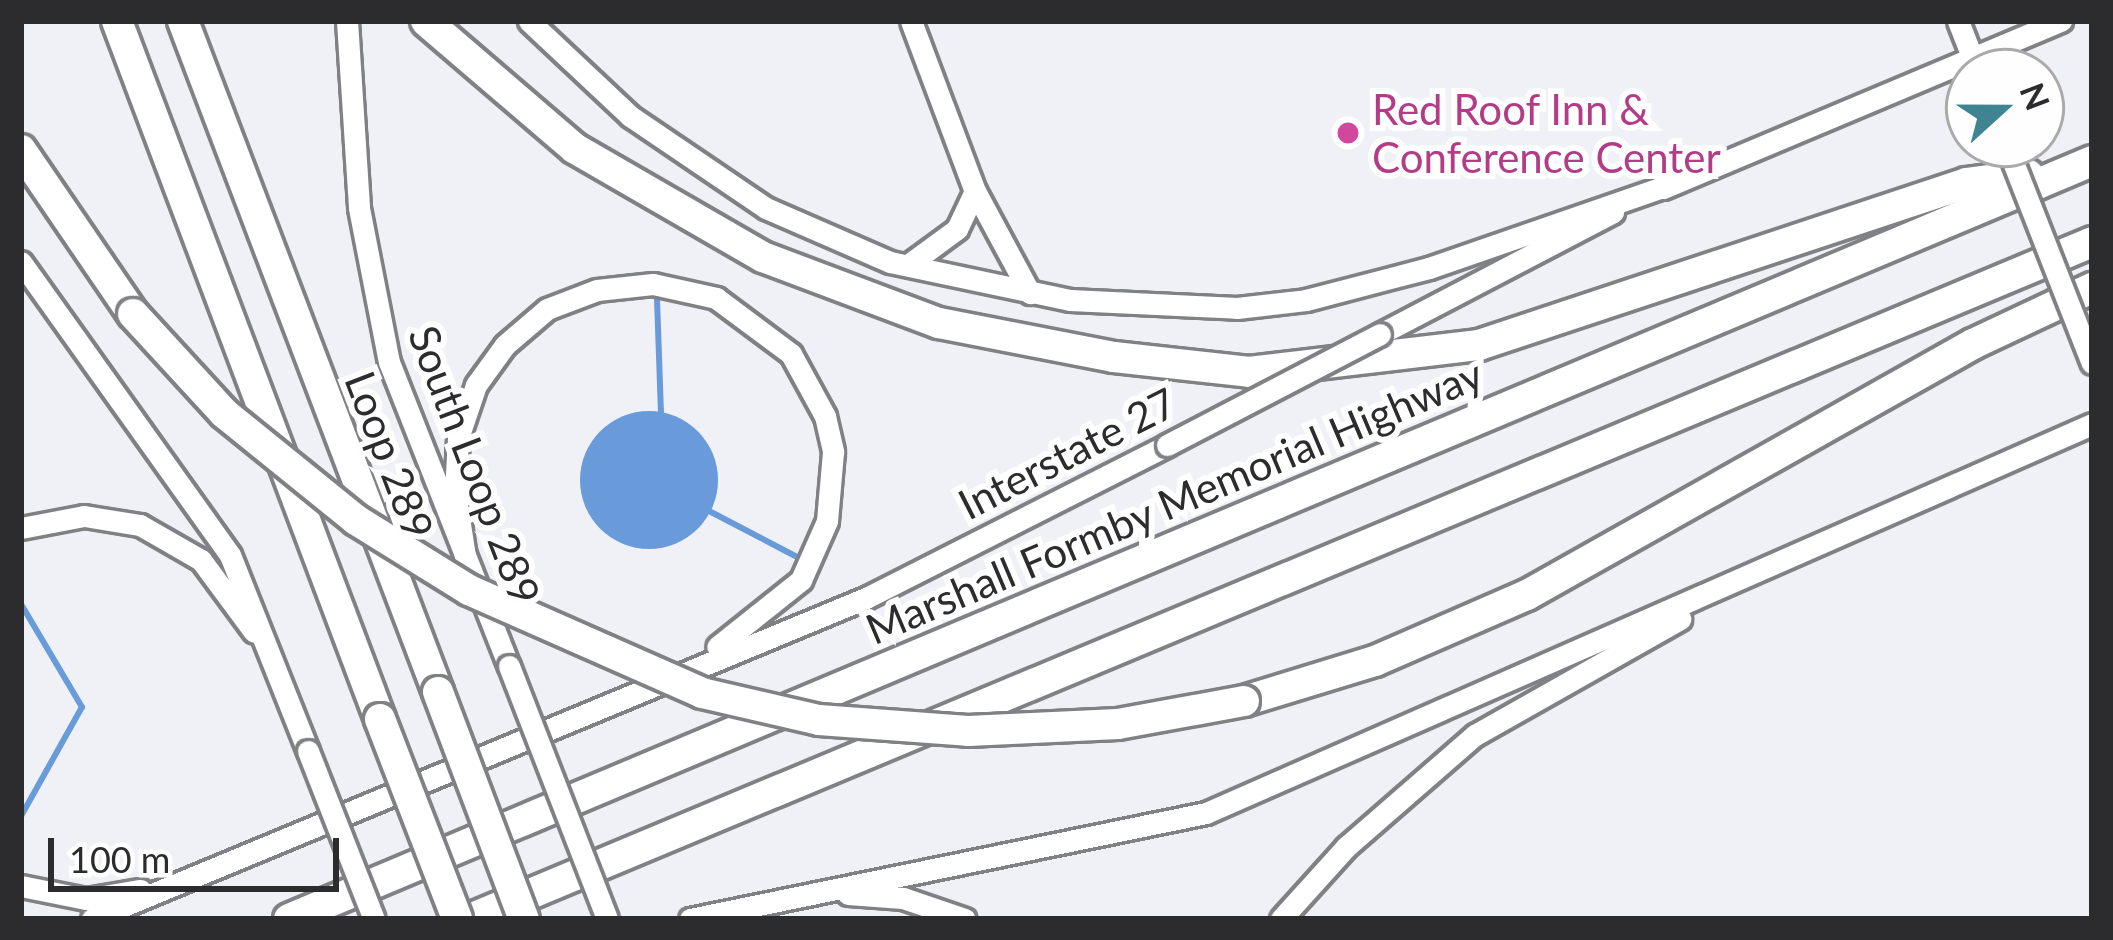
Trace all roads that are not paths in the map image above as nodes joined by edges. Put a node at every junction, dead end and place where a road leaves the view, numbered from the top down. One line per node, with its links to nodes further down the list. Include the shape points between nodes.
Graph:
1 (117, 21): 33 (highway, bridge)
2 (183, 21): 35 (highway, Loop 289, bridge)
3 (347, 21): 24 (main road, South Loop 289, via 359,208 379,318)
4 (427, 21): 11 (highway, via 574,148 763,257 836,287 1032,344 1249,372 1479,345 1967,183)
5 (529, 21): 17 (main road, via 586,80 717,180 801,225)
6 (910, 21): 14 (main road)
7 (2061, 21): 8 (main road, Interstate 27)
8 (2008, 48)
9 (1945, 77): 13 (main road, Interstate 27)
10 (21, 150): 18 (highway, bridge, via 133,314 224,413 356,520 469,590 702,693 819,720 968,730 1099,726 1244,701 1375,661 1527,595 1973,344)
11 (2081, 165): 31 (highway, Marshall Formby Memorial Highway)
12 (2015, 168): 20 (main road, bridge)
13 (1675, 183): 19 (main road, via 1430,268 1306,300 1158,307); 26 (main road, Interstate 27, bridge, via 866,598)
14 (975, 190): 17 (main road, via 957,229); 19 (main road)
15 (2092, 242): 34 (highway)
16 (21, 262): 25 (main road, via 230,555)
17 (908, 265): 19 (main road)
18 (2092, 288)
19 (1030, 293)
20 (2092, 363)
21 (2092, 424): 22 (main road)
22 (1922, 497): 29 (main road, via 1206,813); 38 (main road, via 1534,695 1410,790)
23 (21, 529): 25 (main road, via 62,518 116,519 178,544 226,590)
24 (464, 556): 26 (main road, via 454,466 465,410 490,362 527,323 598,290 652,284 716,298 768,332 825,416 832,490 818,548 776,607); 36 (main road, South Loop 289, bridge)
25 (284, 677): 32 (main road, bridge)
26 (634, 693): 27 (main road, Interstate 27)
27 (176, 883): 28 (main road, via 86,899); 30 (main road, Interstate 27)
28 (21, 886)
29 (698, 916): 37 (main road, via 859,893)
30 (92, 919)
31 (290, 919)
32 (374, 919)
33 (457, 919)
34 (470, 919)
35 (524, 919)
36 (607, 919)
37 (965, 919)
38 (1281, 919)

